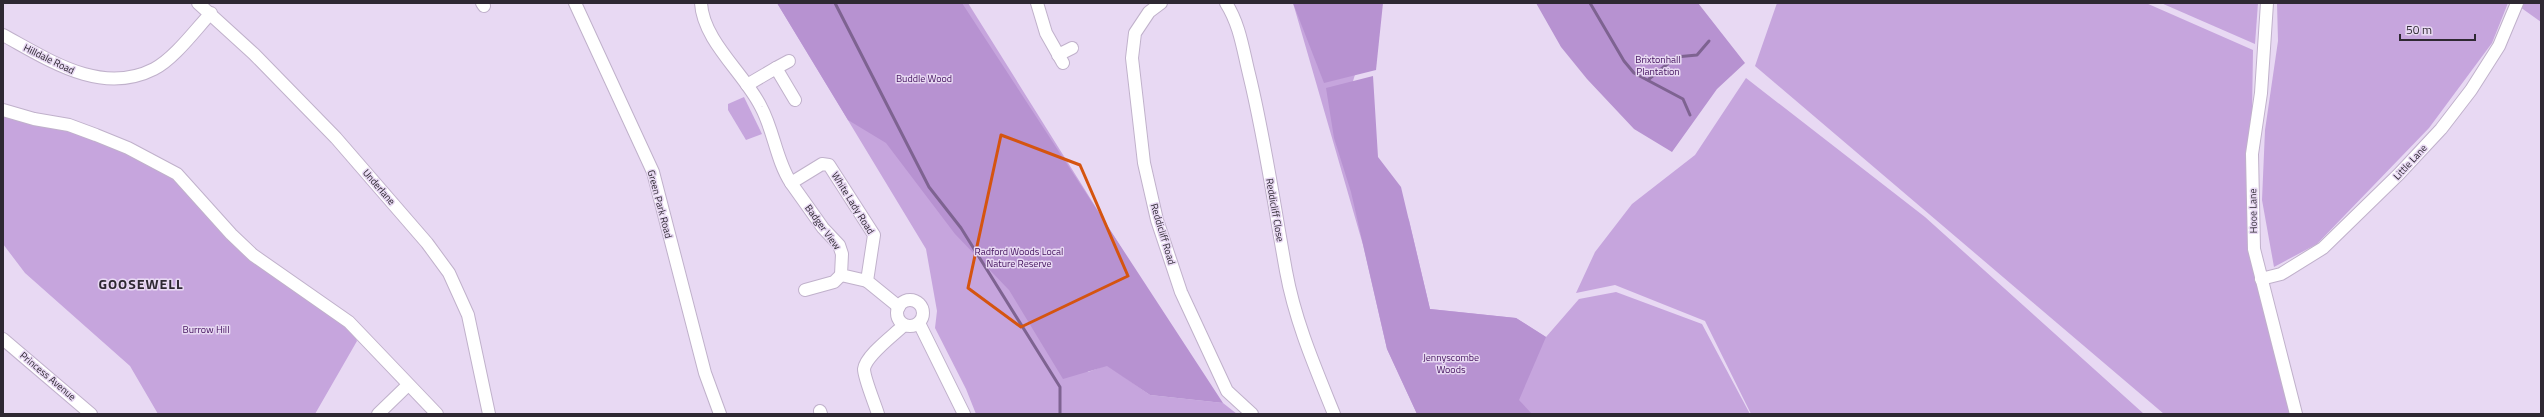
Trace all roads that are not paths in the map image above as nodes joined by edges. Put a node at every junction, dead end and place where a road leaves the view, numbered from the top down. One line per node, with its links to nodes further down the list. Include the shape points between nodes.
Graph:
1 (198, 3): 9 (street, Underlane)
2 (575, 3): 31 (street, Green Park Road, via 653,172 704,372)
3 (701, 3): 14 (street, via 701,16 735,72)
4 (1037, 3): 11 (street, via 1046,33 1060,59)
5 (1161, 3): 34 (street, Reddicliff Road, via 1149,12 1135,33 1132,58 1144,163 1157,220 1181,292 1227,391)
6 (1226, 3): 35 (street, Reddicliff Close, via 1236,19 1264,138 1286,273 1297,318)
7 (2267, 3): 19 (street, Hooe Lane, via 2261,93 2252,154 2254,248)
8 (2517, 3): 19 (street, Little Lane, via 2499,46 2471,90 2441,129 2323,248 2281,274)
9 (211, 13): 10 (street, Hilldale Road, via 155,69 126,78 97,77 71,72); 30 (street, Underlane, via 336,138 427,243 449,273 468,315)
10 (5, 40)
11 (1072, 48)
12 (789, 61): 13 (street)
13 (776, 68): 14 (street); 15 (street)
14 (747, 85): 17 (street, via 761,107 781,168)
15 (795, 100)
16 (3, 110): 26 (street, via 69,125 128,148 177,174 253,255 349,322)
17 (791, 183): 18 (street, Badger View, via 823,228 839,245 842,254); 20 (street, White Lady Road, via 822,164 829,165 874,235)
18 (841, 275): 20 (street); 21 (street, via 834,282)
19 (2261, 279): 36 (street, Hooe Lane)
20 (867, 281): 22 (street)
21 (805, 290)
22 (899, 307): 23 (street, via 906,301 915,301 919,304 923,313); 24 (street, via 897,316)
23 (919, 323): 24 (street, via 910,327); 33 (street)
24 (904, 325): 32 (street, via 878,349 864,370)
25 (3, 339): 27 (street, Princess Avenue)
26 (408, 385): 28 (street); 29 (street)
27 (91, 414)
28 (378, 414)
29 (437, 414)
30 (489, 414)
31 (720, 414)
32 (878, 414)
33 (964, 414)
34 (1252, 414)
35 (1334, 414)
36 (2296, 414)

